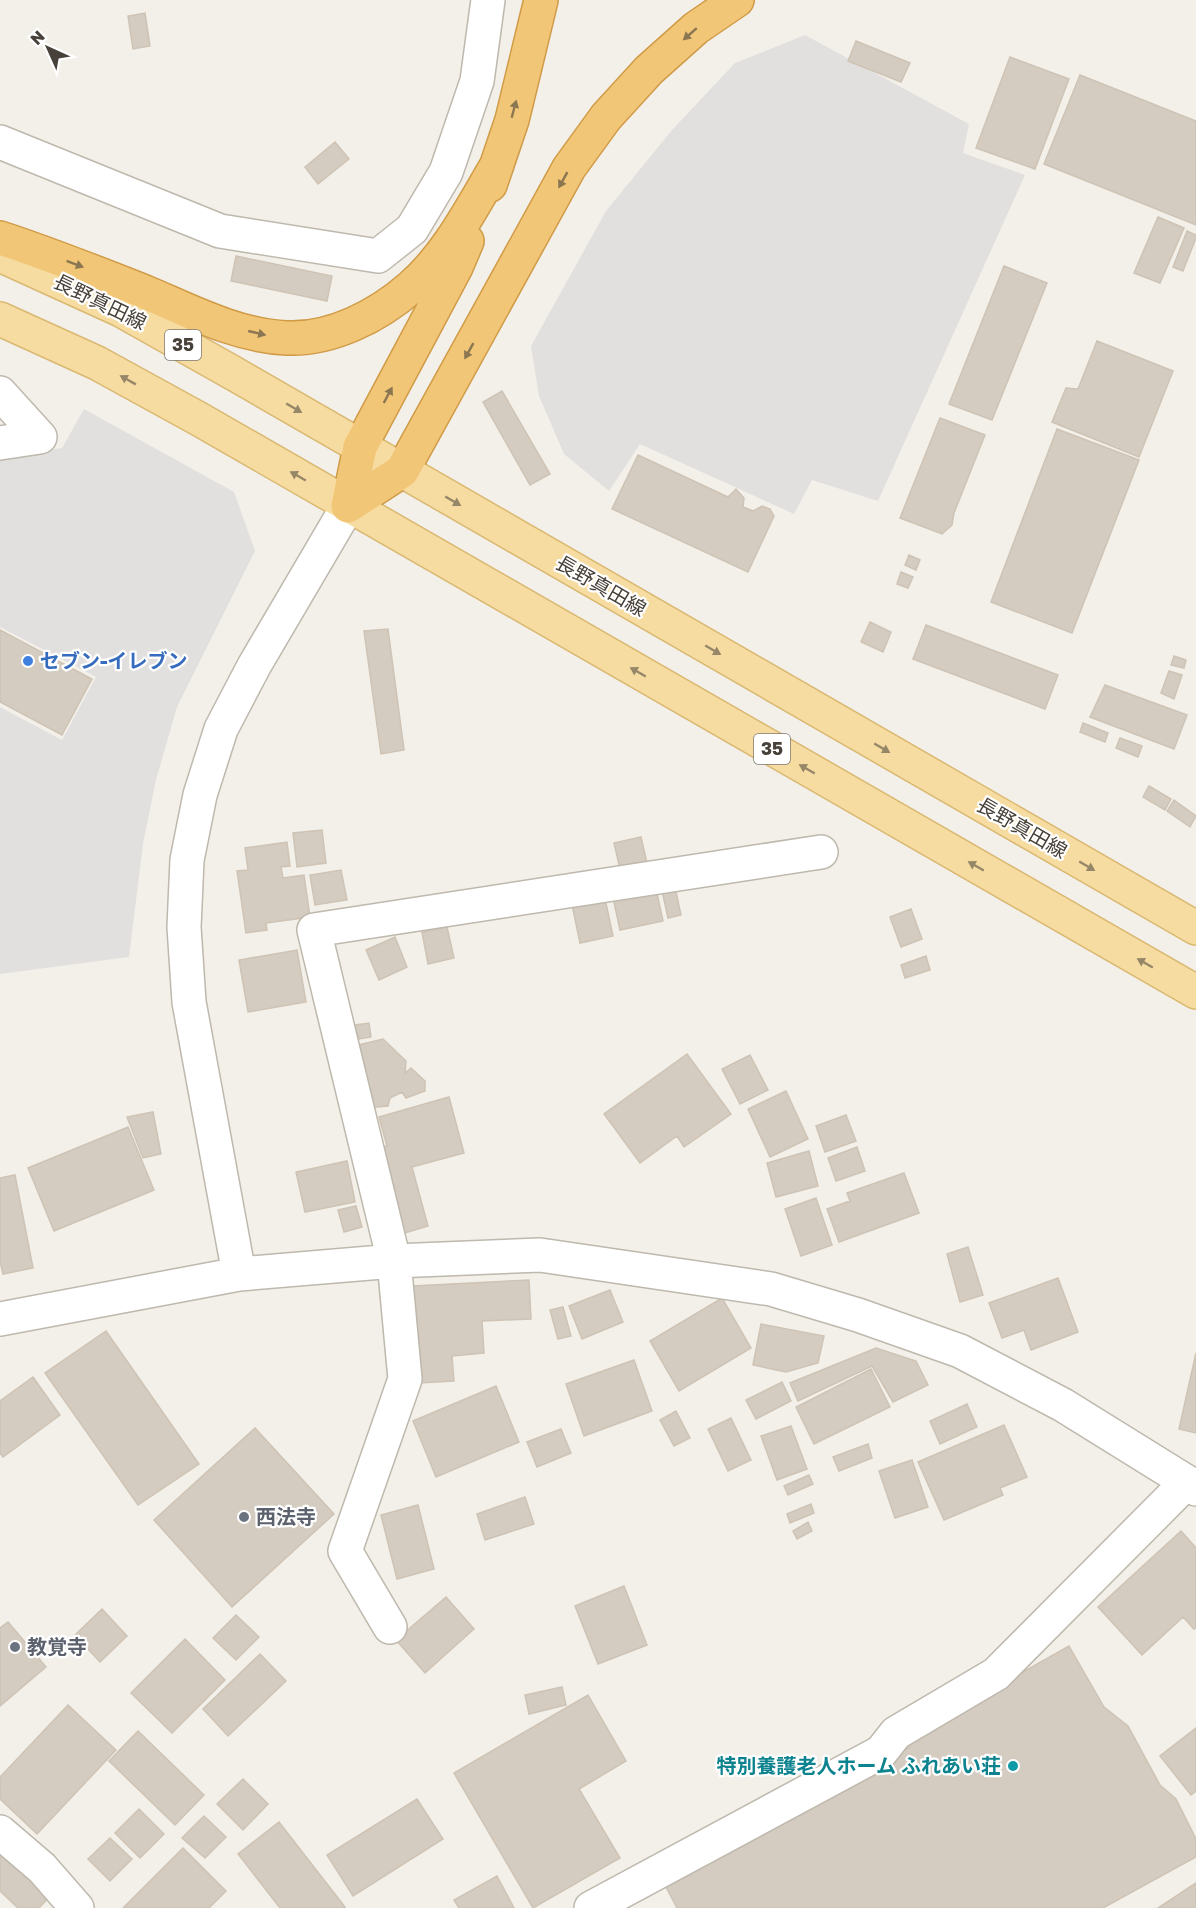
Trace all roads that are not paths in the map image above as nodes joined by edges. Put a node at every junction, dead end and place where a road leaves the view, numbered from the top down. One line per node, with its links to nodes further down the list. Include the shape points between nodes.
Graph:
1 (488, 0): 4 (street, via 477,81 446,172 412,229 378,256 220,231)
2 (541, 0): 5 (highway, one-way to 2)
3 (738, 0): 12 (highway, one-way to 12, via 696,28 649,70 606,117 569,168)
4 (0, 142)
5 (497, 165): 6 (highway, one-way to 5, via 259,335 288,338 324,334 353,325 411,287 458,230); 11 (highway, one-way to 5, via 456,267)
6 (0, 238)
7 (0, 255): 11 (main road, 長野真田線 / 35, one-way to 11, via 121,310)
8 (0, 320): 13 (main road, 35, one-way to 8, via 98,363)
9 (0, 393): 10 (street, via 40,437)
10 (0, 443)
11 (360, 447): 12 (main road, 長野真田線 / 35); 13 (highway)
12 (402, 471): 13 (highway); 15 (main road, 長野真田線 / 35, one-way to 15)
13 (348, 506): 16 (main road, 35, one-way to 13); 18 (street, via 221,729 200,795 187,860 184,927 189,1002)
14 (821, 852): 17 (street, via 314,930)
15 (1196, 928)
16 (1196, 992)
17 (394, 1261): 18 (street); 20 (street, via 540,1255 771,1289 960,1351 1063,1405); 21 (street, via 405,1379 345,1551)
18 (238, 1274): 19 (street)
19 (0, 1319)
20 (1192, 1485): 24 (street, via 996,1674 896,1733 881,1752)
21 (390, 1627)
22 (0, 1832): 23 (street, via 42,1868)
23 (77, 1908)
24 (591, 1908)

